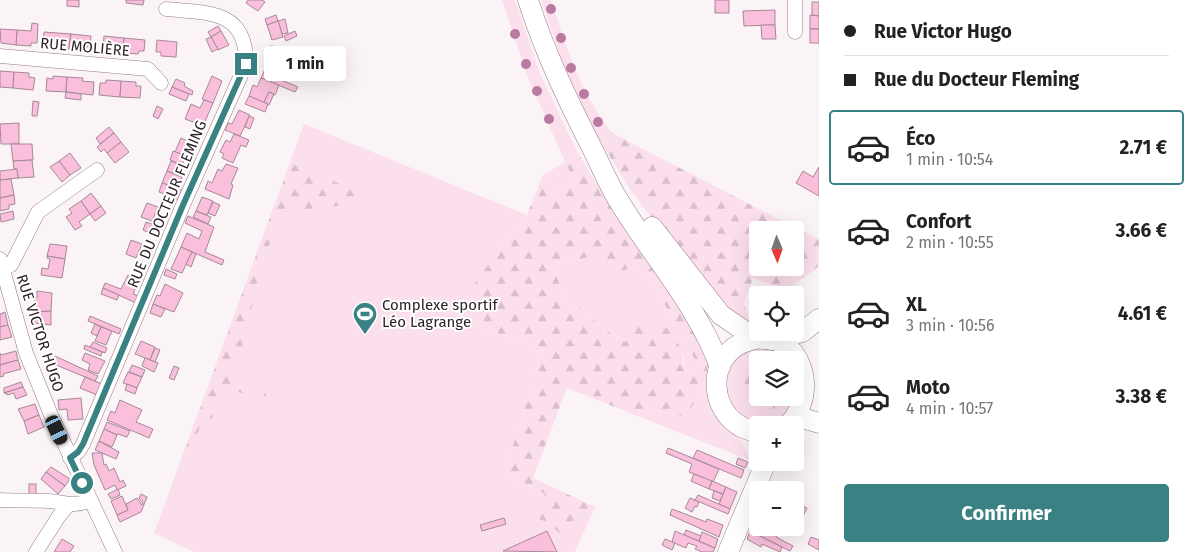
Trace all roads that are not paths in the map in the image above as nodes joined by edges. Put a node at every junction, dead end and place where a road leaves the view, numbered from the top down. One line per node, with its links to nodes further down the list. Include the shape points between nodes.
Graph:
1 (528, 0): 7 (main road, via 556,75)
2 (795, 0): 4 (street)
3 (166, 9): 21 (street, RUE DU DOCTEUR FLEMING, via 225,18 242,38 246,64 83,444)
4 (796, 32)
5 (0, 56): 6 (street, RUE MOLIÈRE, via 148,69)
6 (161, 83)
7 (593, 150): 12 (main road, via 721,315); 15 (main road, via 618,198 688,301)
8 (98, 170): 9 (street, via 38,212 11,265)
9 (1, 263): 21 (street, RUE VICTOR HUGO, via 26,353)
10 (819, 320): 11 (main road); 16 (main road)
11 (804, 331)
12 (749, 333)
13 (749, 341): 15 (main road, via 731,350)
14 (776, 341): 16 (main road, via 793,348 802,357)
15 (720, 367): 20 (main road, via 716,389 719,402 728,416)
16 (812, 381): 17 (main road, via 808,401)
17 (797, 416)
18 (804, 422): 19 (main road)
19 (819, 423)
20 (749, 433)
21 (70, 458): 24 (street, RUE VICTOR HUGO)
22 (760, 471): 28 (main road)
23 (0, 500): 25 (street)
24 (90, 500): 25 (street, via 80,505); 27 (street, RUE VICTOR HUGO)
25 (68, 505): 26 (street)
26 (36, 552)
27 (115, 552)
28 (728, 552)

